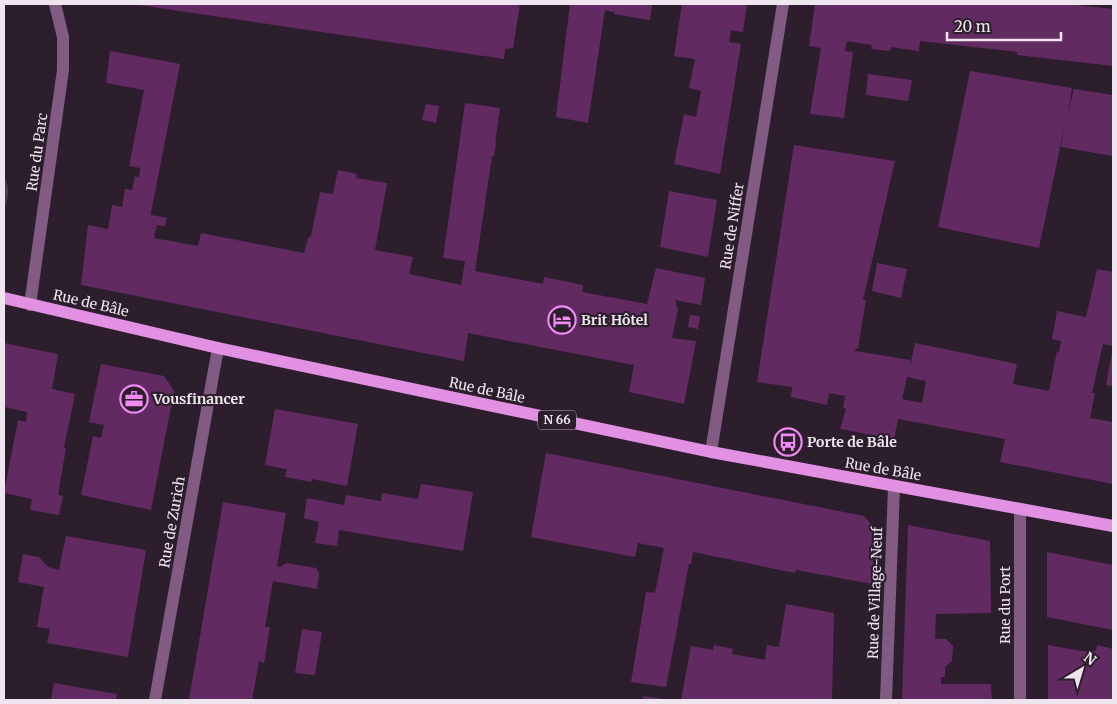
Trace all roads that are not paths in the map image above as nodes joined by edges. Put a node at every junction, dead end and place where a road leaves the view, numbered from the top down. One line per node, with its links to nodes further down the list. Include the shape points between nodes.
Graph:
1 (55, 4): 4 (street, Rue du Parc, via 63,37 63,70)
2 (783, 4): 6 (street, Rue de Niffer)
3 (4, 298): 4 (main road, Rue de Bâle / N 66)
4 (30, 305): 5 (main road, Rue de Bâle / N 66)
5 (218, 348): 6 (main road, Rue de Bâle / N 66); 10 (street, Rue de Zurich)
6 (711, 452): 7 (main road, Rue de Bâle / N 66)
7 (894, 487): 8 (main road, Rue de Bâle / N 66); 11 (street, Rue de Village-Neuf)
8 (1020, 509): 9 (main road, Rue de Bâle / N 66); 12 (street, Rue du Port)
9 (1113, 526)
10 (155, 700)
11 (886, 700)
12 (1020, 700)

